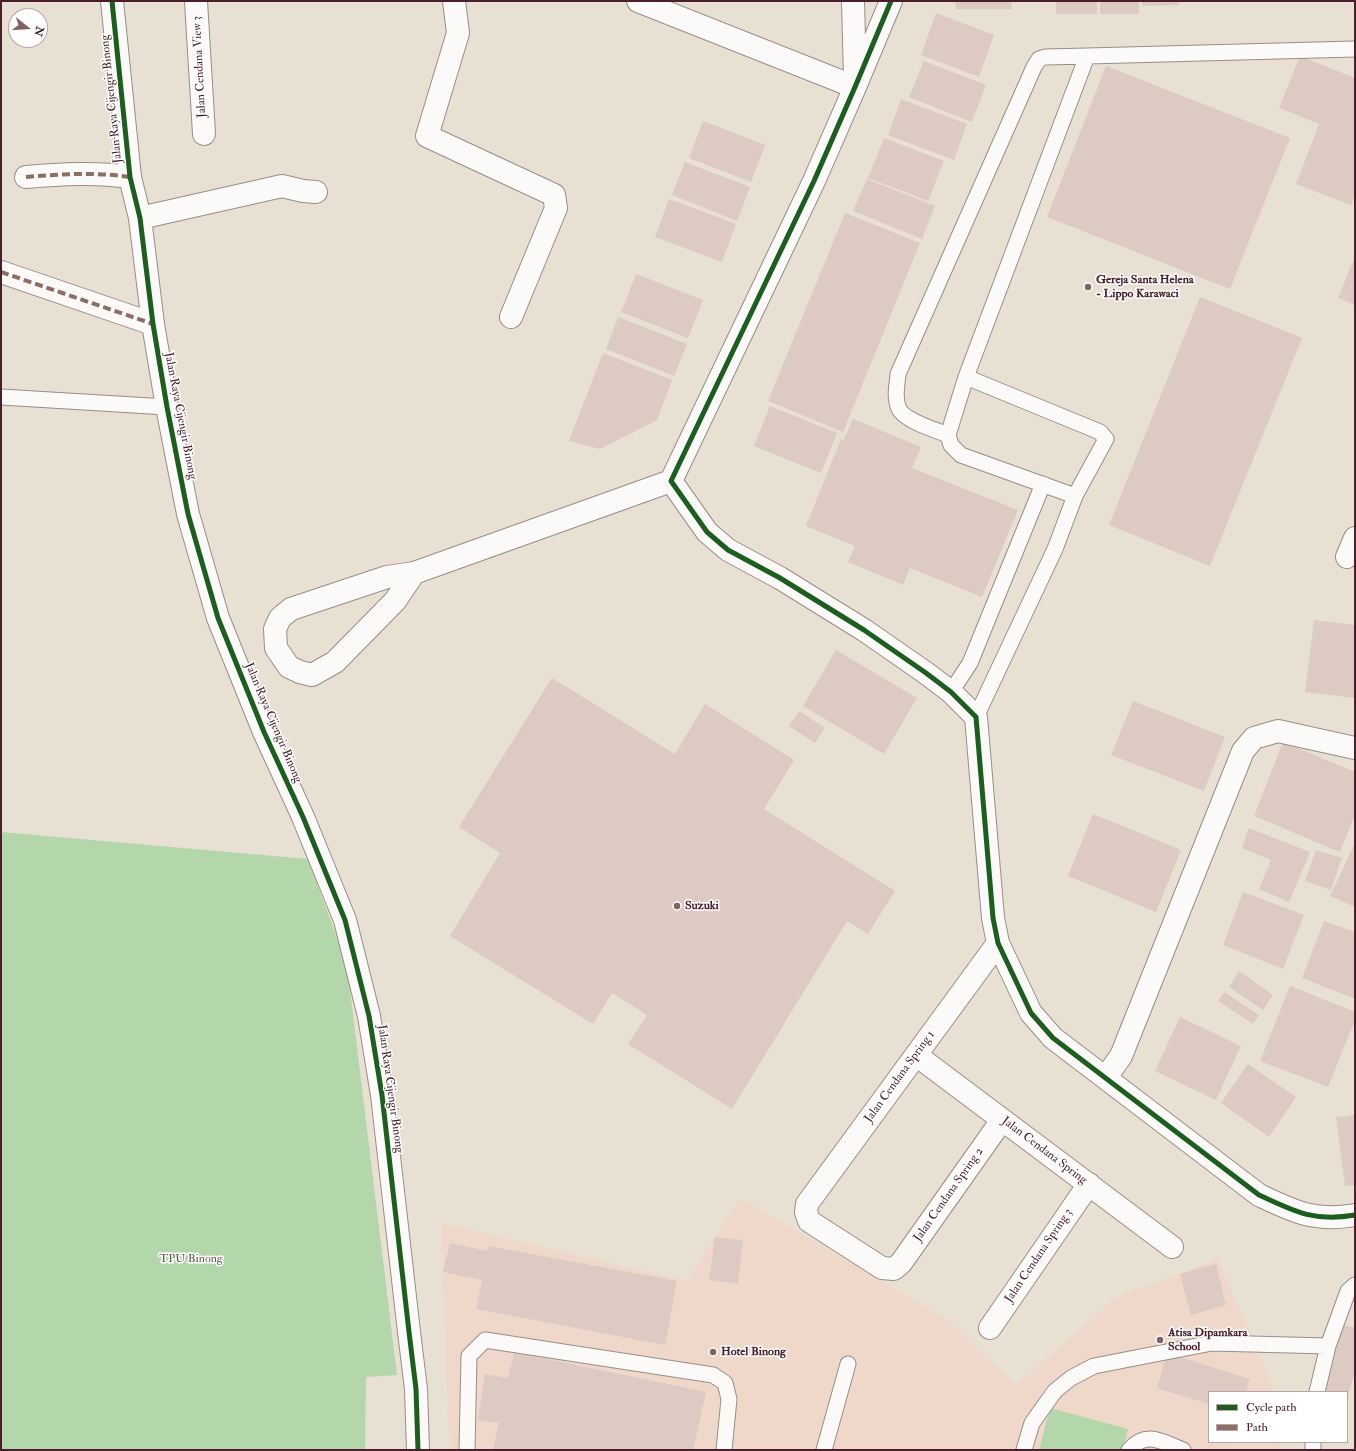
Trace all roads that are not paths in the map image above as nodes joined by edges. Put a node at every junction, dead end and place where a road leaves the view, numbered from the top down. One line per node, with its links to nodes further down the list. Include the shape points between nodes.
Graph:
1 (112, 1): 11 (street, Jalan Raya Cijengir Binong)
2 (196, 1): 10 (street, Jalan Cendana View 3)
3 (454, 1): 16 (street, via 458,33 427,136 554,195 556,208)
4 (638, 1): 9 (street)
5 (853, 1): 9 (street)
6 (891, 1): 9 (street)
7 (1355, 49): 8 (lane)
8 (1087, 56): 18 (lane); 21 (lane, via 1045,57 1039,59 1034,67 898,374 896,395 899,410 914,422)
9 (856, 87): 22 (street)
10 (204, 134)
11 (130, 176): 12 (street, via 76,173); 14 (street, Jalan Raya Cijengir Binong)
12 (26, 177)
13 (316, 192): 14 (street, via 282,186)
14 (140, 218): 17 (street, Jalan Raya Cijengir Binong)
15 (1, 272): 17 (street)
16 (511, 317)
17 (153, 324): 20 (street, Jalan Raya Cijengir Binong)
18 (966, 377): 21 (lane); 24 (lane, via 1104,435 1106,439)
19 (1, 397): 20 (lane)
20 (167, 407): 42 (street, Jalan Raya Cijengir Binong, via 188,514 218,618 345,920 369,1016 382,1095 410,1332 416,1389)
21 (948, 435): 23 (lane, via 951,445 961,455)
22 (671, 481): 25 (street); 26 (street, via 707,532 728,550 780,578 864,630)
23 (1043, 484): 24 (lane); 26 (lane, via 970,663)
24 (1075, 496): 27 (lane, via 1054,549)
25 (414, 573): 25 (street, via 395,601 335,662 318,672 312,675 289,667 276,648 275,629 280,618 291,609 387,577)
26 (951, 692): 27 (street)
27 (976, 717): 29 (street, via 992,910)
28 (1355, 748): 31 (street, via 1278,731 1254,738 1243,752 1121,1056)
29 (998, 943): 30 (street, Jalan Cendana Spring 1); 31 (street, via 1031,1013 1053,1038)
30 (916, 1055): 32 (street, Jalan Cendana Spring); 36 (street, Jalan Cendana Spring 1, via 807,1204 806,1212 810,1221 882,1268)
31 (1106, 1077): 34 (street, via 1259,1195 1293,1211 1314,1217 1340,1218)
32 (1002, 1120): 33 (street, Jalan Cendana Spring); 36 (street, Jalan Cendana Spring 2, via 901,1263)
33 (1089, 1184): 35 (street, Jalan Cendana Spring); 38 (street, Jalan Cendana Spring 3)
34 (1355, 1215)
35 (1172, 1247)
36 (894, 1269)
37 (1355, 1285): 39 (lane, via 1348,1291)
38 (990, 1328)
39 (1328, 1346): 41 (lane); 46 (lane, via 1212,1343 1094,1366 1071,1378 1055,1391 1032,1423)
40 (848, 1364): 45 (lane)
41 (1317, 1391)
42 (418, 1450)
43 (467, 1450): 44 (lane, via 469,1356 485,1340 713,1376 725,1383 729,1398)
44 (724, 1450)
45 (824, 1450)
46 (1024, 1450)
47 (1130, 1450): 48 (lane, via 1138,1442 1151,1438)
48 (1183, 1450)

